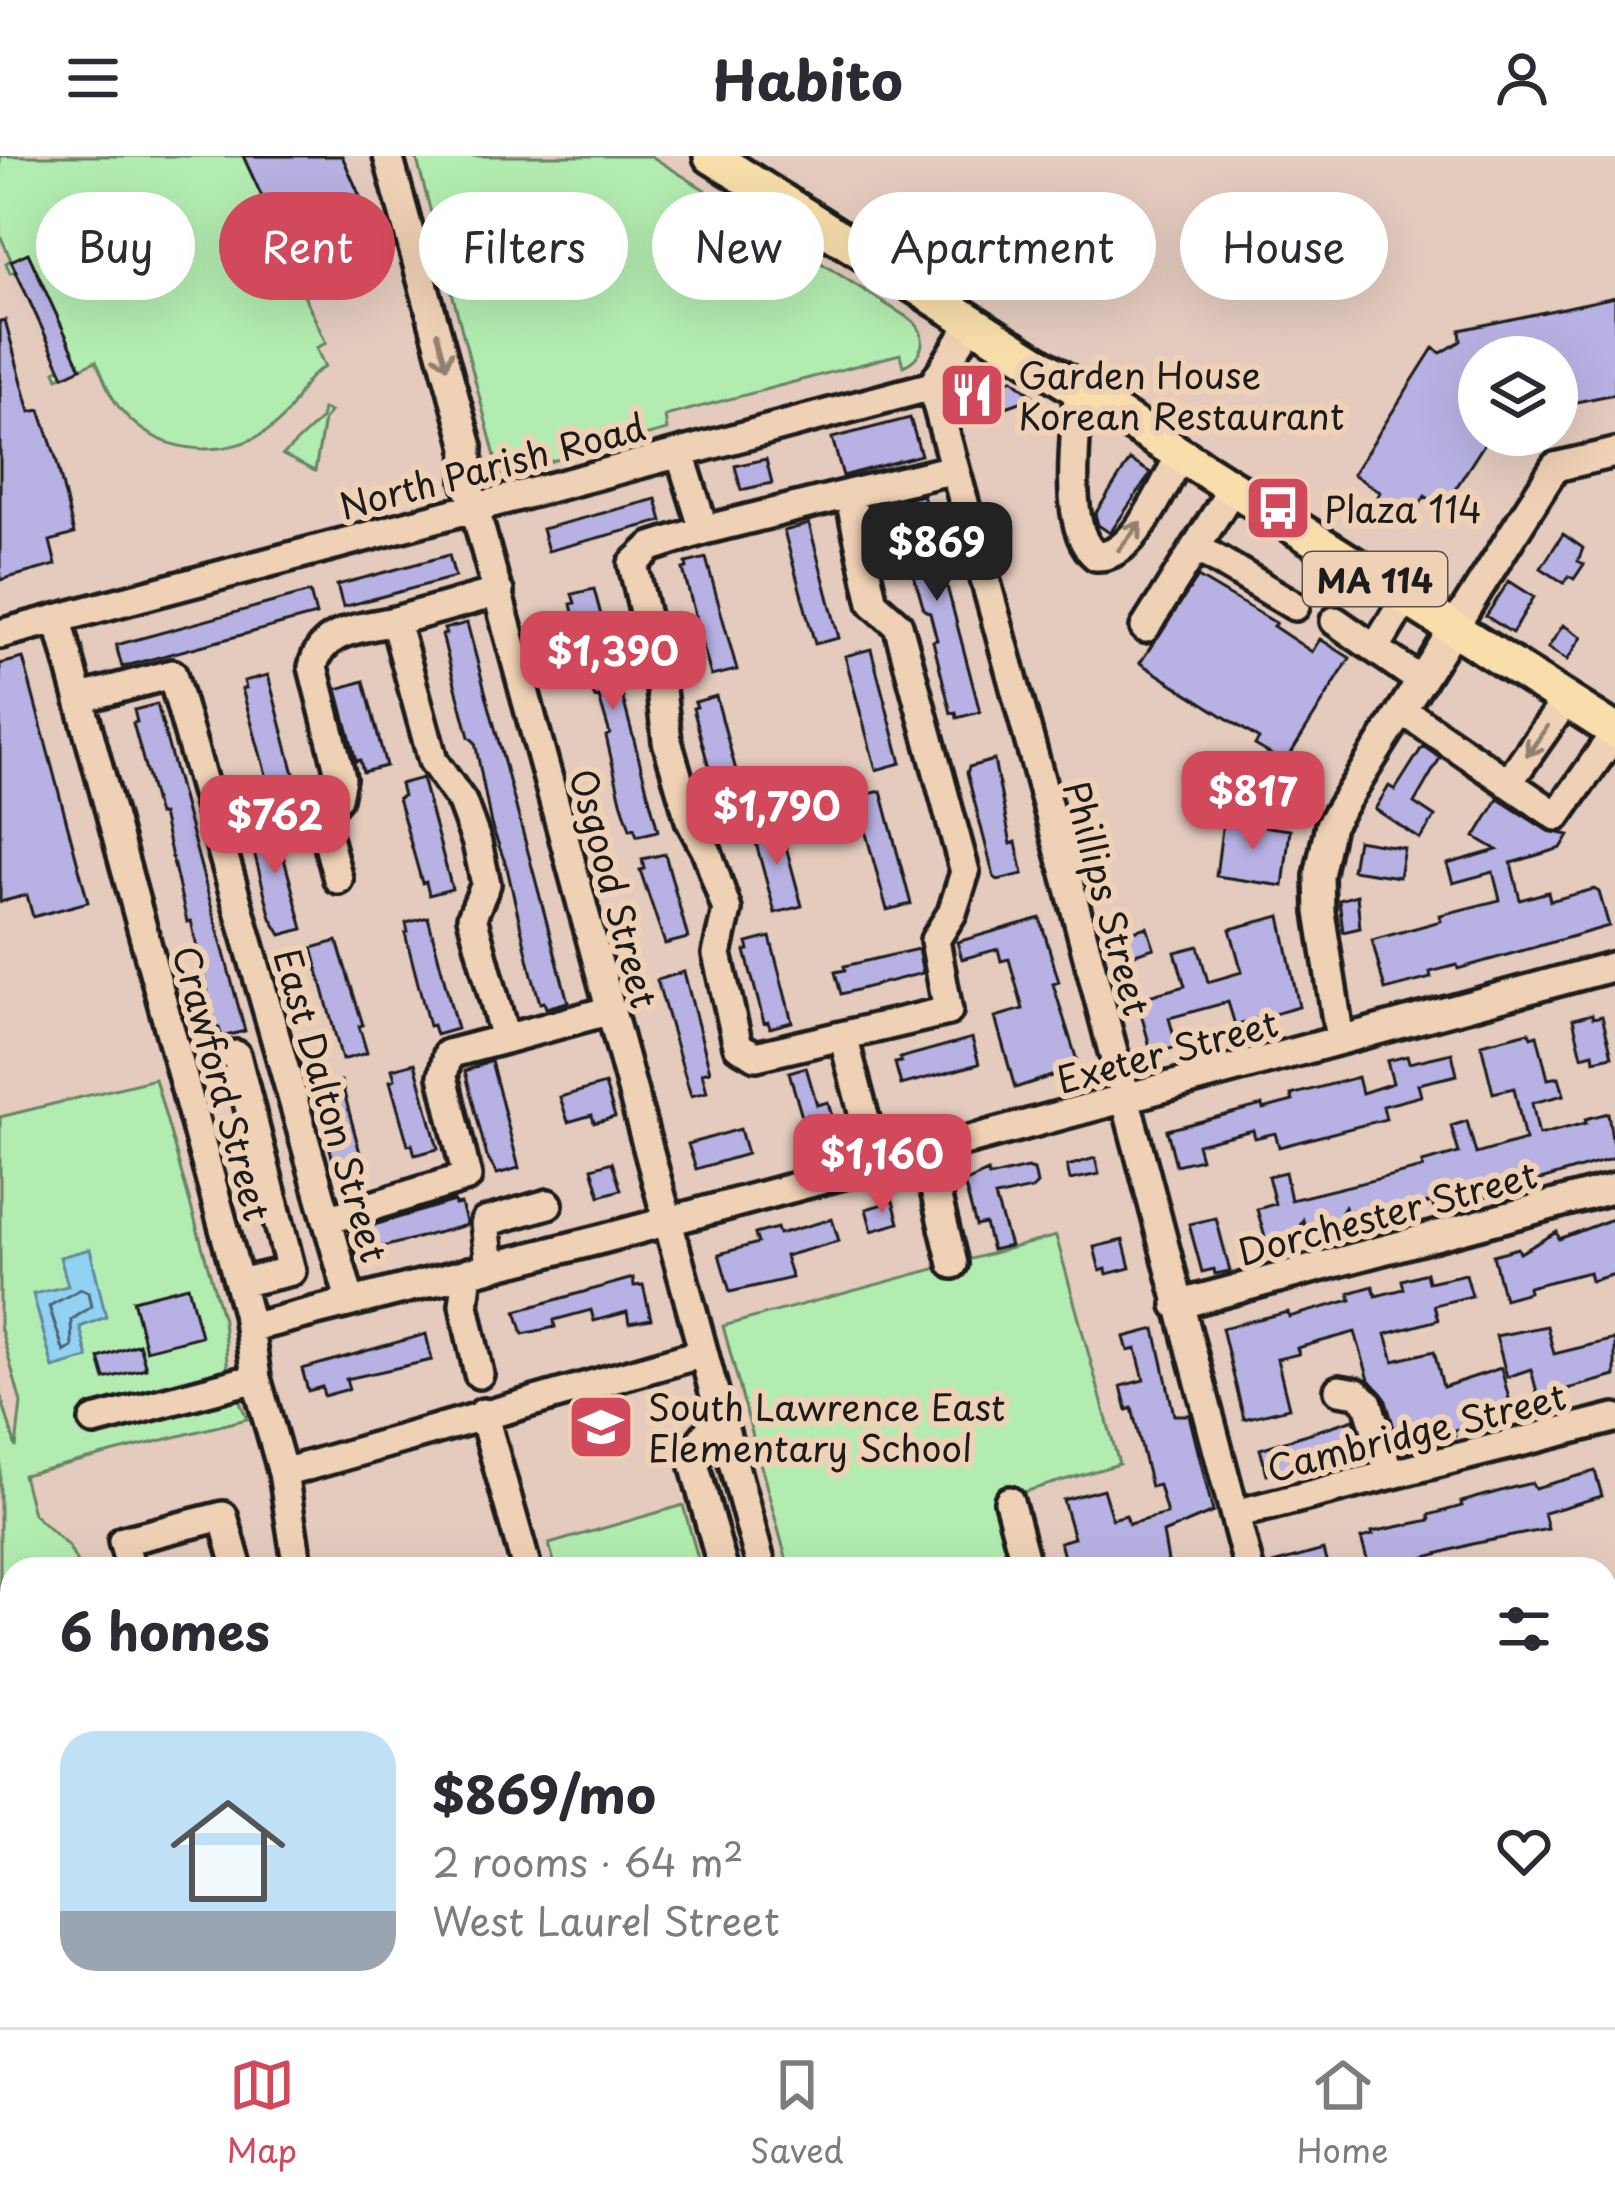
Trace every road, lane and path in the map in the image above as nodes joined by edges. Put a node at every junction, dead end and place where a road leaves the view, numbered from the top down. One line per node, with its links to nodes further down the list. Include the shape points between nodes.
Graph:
1 (388, 156): 12 (street, Osgood Street, one-way to 12, via 468,447)
2 (725, 160): 3 (main road, MA 114)
3 (972, 323): 4 (street); 5 (main road, MA 114)
4 (932, 386): 6 (street, North Parish Road); 9 (street, Phillips Street)
5 (1078, 392): 8 (main road, MA 114); 8 (street, one-way to 8, via 1075,511 1096,556 1129,544)
6 (680, 453): 12 (street, North Parish Road); 13 (street)
7 (1615, 453): 22 (street, via 1555,467)
8 (1180, 457): 10 (main road, MA 114)
9 (954, 469): 11 (street); 38 (street, Phillips Street)
10 (1232, 489): 14 (street); 16 (main road, MA 114)
11 (849, 494): 13 (street); 34 (street, via 874,603 898,626 965,872 935,940 948,1011)
12 (474, 506): 15 (street, Osgood Street); 18 (street, North Parish Road)
13 (704, 530): 34 (street, via 651,547 633,564 667,741 727,910 716,954 738,1046 756,1056)
14 (1196, 547): 17 (street); 21 (street)
15 (499, 592): 19 (street); 33 (street, Osgood Street)
16 (1405, 598): 22 (main road, MA 114); 24 (street)
17 (1295, 606)
18 (58, 620): 23 (street, North Parish Road); 26 (street, Crawford Street)
19 (395, 620): 31 (street, via 322,643 313,667 340,778 337,798 321,815); 35 (street, via 433,760 477,843 487,884 472,917)
20 (1335, 621): 24 (street)
21 (1145, 628)
22 (1454, 629): 25 (street); 27 (main road, MA 114)
23 (0, 634)
24 (1375, 649): 25 (street)
25 (1420, 681): 28 (street)
26 (82, 698): 43 (street, East Dalton Street, via 172,674); 47 (street, Crawford Street)
27 (1566, 700): 29 (main road, MA 114); 30 (street, one-way to 30)
28 (1402, 710): 30 (street); 36 (street, via 1330,825 1319,876)
29 (1615, 732): 30 (street, via 1557,816)
30 (1508, 783)
31 (338, 879)
32 (1615, 966): 36 (street, Exeter Street)
33 (610, 1010): 35 (street); 44 (street, Osgood Street)
34 (843, 1036): 40 (street)
35 (505, 1039): 43 (street, via 448,1054 443,1076 467,1177)
36 (1340, 1040): 38 (street, Exeter Street)
37 (236, 1055): 47 (street, via 291,1270)
38 (1122, 1099): 39 (street, Exeter Street); 49 (street, Phillips Street)
39 (926, 1154): 40 (street, Exeter Street); 45 (street)
40 (877, 1166): 44 (street, Exeter Street)
41 (1615, 1187): 49 (street, Dorchester Street)
42 (548, 1204): 46 (street, via 485,1222)
43 (327, 1220): 48 (street, East Dalton Street)
44 (667, 1222): 46 (street, Exeter Street); 51 (street, Osgood Street)
45 (953, 1264)
46 (479, 1270): 48 (street, Exeter Street); 52 (street, via 464,1305)
47 (239, 1282): 50 (street, Crawford Street)
48 (350, 1300): 50 (street, Exeter Street)
49 (1177, 1305): 62 (street, Phillips Street)
50 (250, 1328): 53 (street, Crawford Street)
51 (703, 1353): 55 (street); 56 (street, Osgood Street)
52 (479, 1374)
53 (256, 1378): 58 (street); 59 (street, Crawford Street)
54 (1339, 1390): 60 (street, via 1368,1403)
55 (484, 1413): 59 (street); 66 (street)
56 (720, 1417): 67 (street, via 695,1467); 68 (street, Osgood Street)
57 (1615, 1418): 60 (street, Cambridge Street)
58 (94, 1421)
59 (283, 1473): 65 (street, Crawford Street)
60 (1390, 1475): 62 (street, Cambridge Street)
61 (1009, 1501): 69 (street)
62 (1235, 1514): 70 (street, Phillips Street)
63 (128, 1557): 64 (street, via 123,1541 223,1516)
64 (235, 1557)
65 (296, 1557)
66 (523, 1557)
67 (719, 1557)
68 (759, 1557)
69 (1024, 1557)
70 (1240, 1557)

